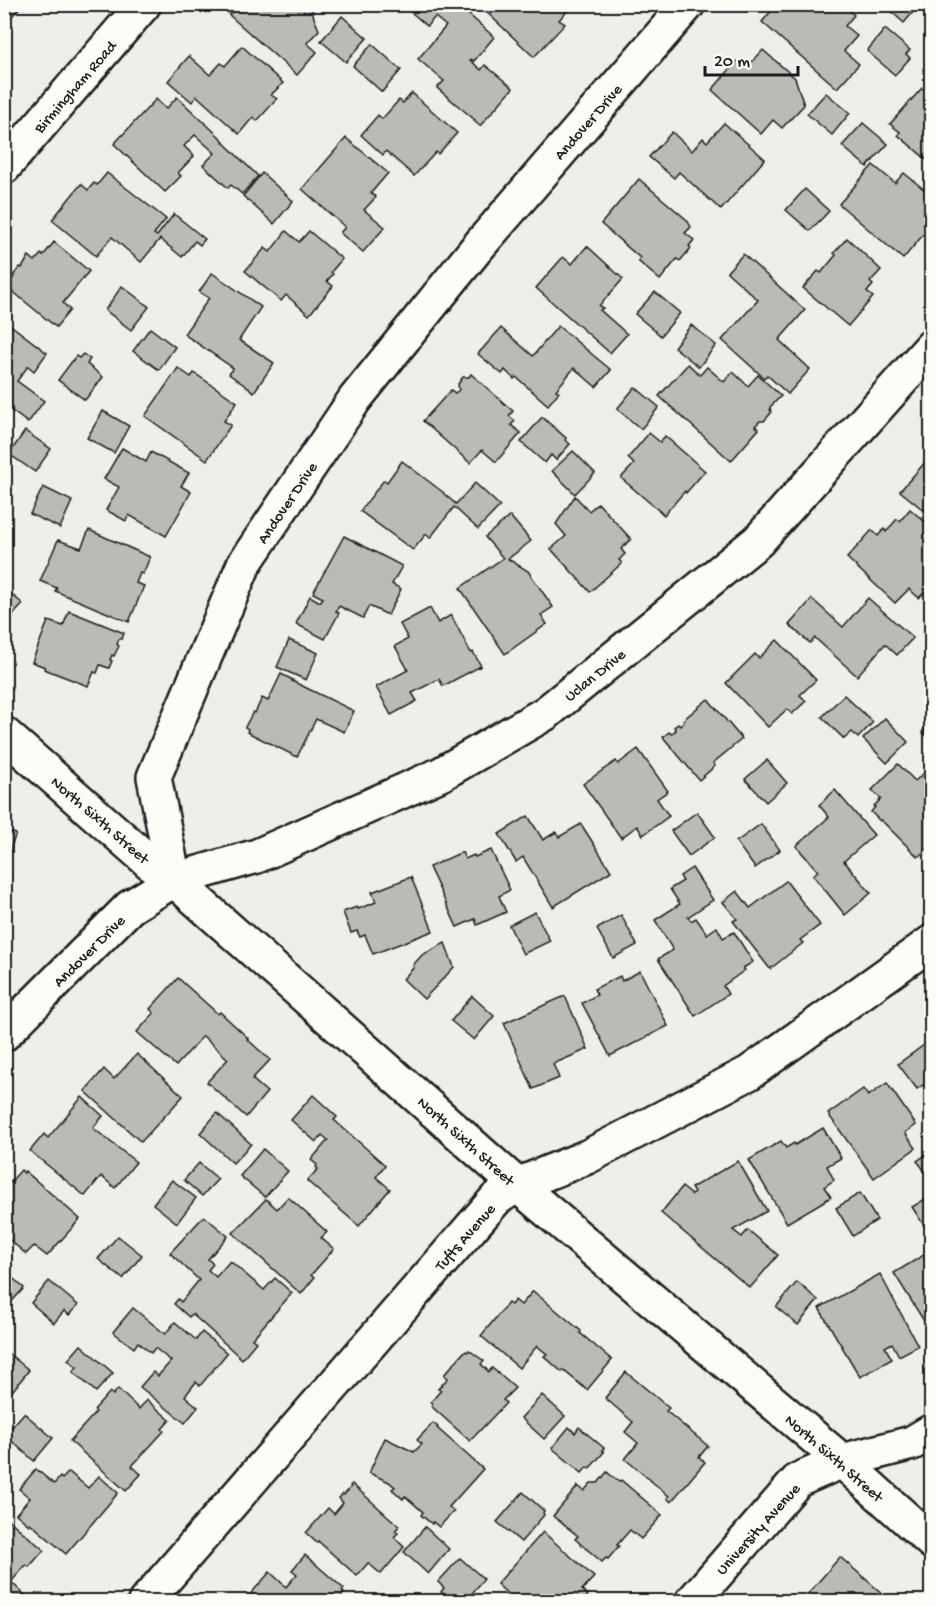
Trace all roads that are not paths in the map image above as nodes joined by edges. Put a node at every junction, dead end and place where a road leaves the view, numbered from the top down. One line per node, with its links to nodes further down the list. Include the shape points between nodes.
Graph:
1 (144, 4): 3 (street, Birmingham Road)
2 (688, 4): 6 (street, Andover Drive, via 477,248 355,399 244,564 154,777)
3 (4, 167)
4 (932, 346): 6 (street, Uclan Drive, via 758,541 546,713 408,789 257,856)
5 (4, 734): 6 (street, North Sixth Street)
6 (174, 880): 8 (street, Andover Drive, via 130,907); 9 (street, North Sixth Street)
7 (932, 942): 9 (street, Tufts Avenue, via 749,1073 587,1157)
8 (4, 1034)
9 (517, 1185): 11 (street, North Sixth Street); 13 (street, Tufts Avenue, via 487,1209)
10 (932, 1431): 11 (street, University Avenue, via 912,1443)
11 (842, 1461): 12 (street, North Sixth Street); 14 (street, University Avenue, via 798,1480)
12 (932, 1542)
13 (145, 1602)
14 (692, 1602)

